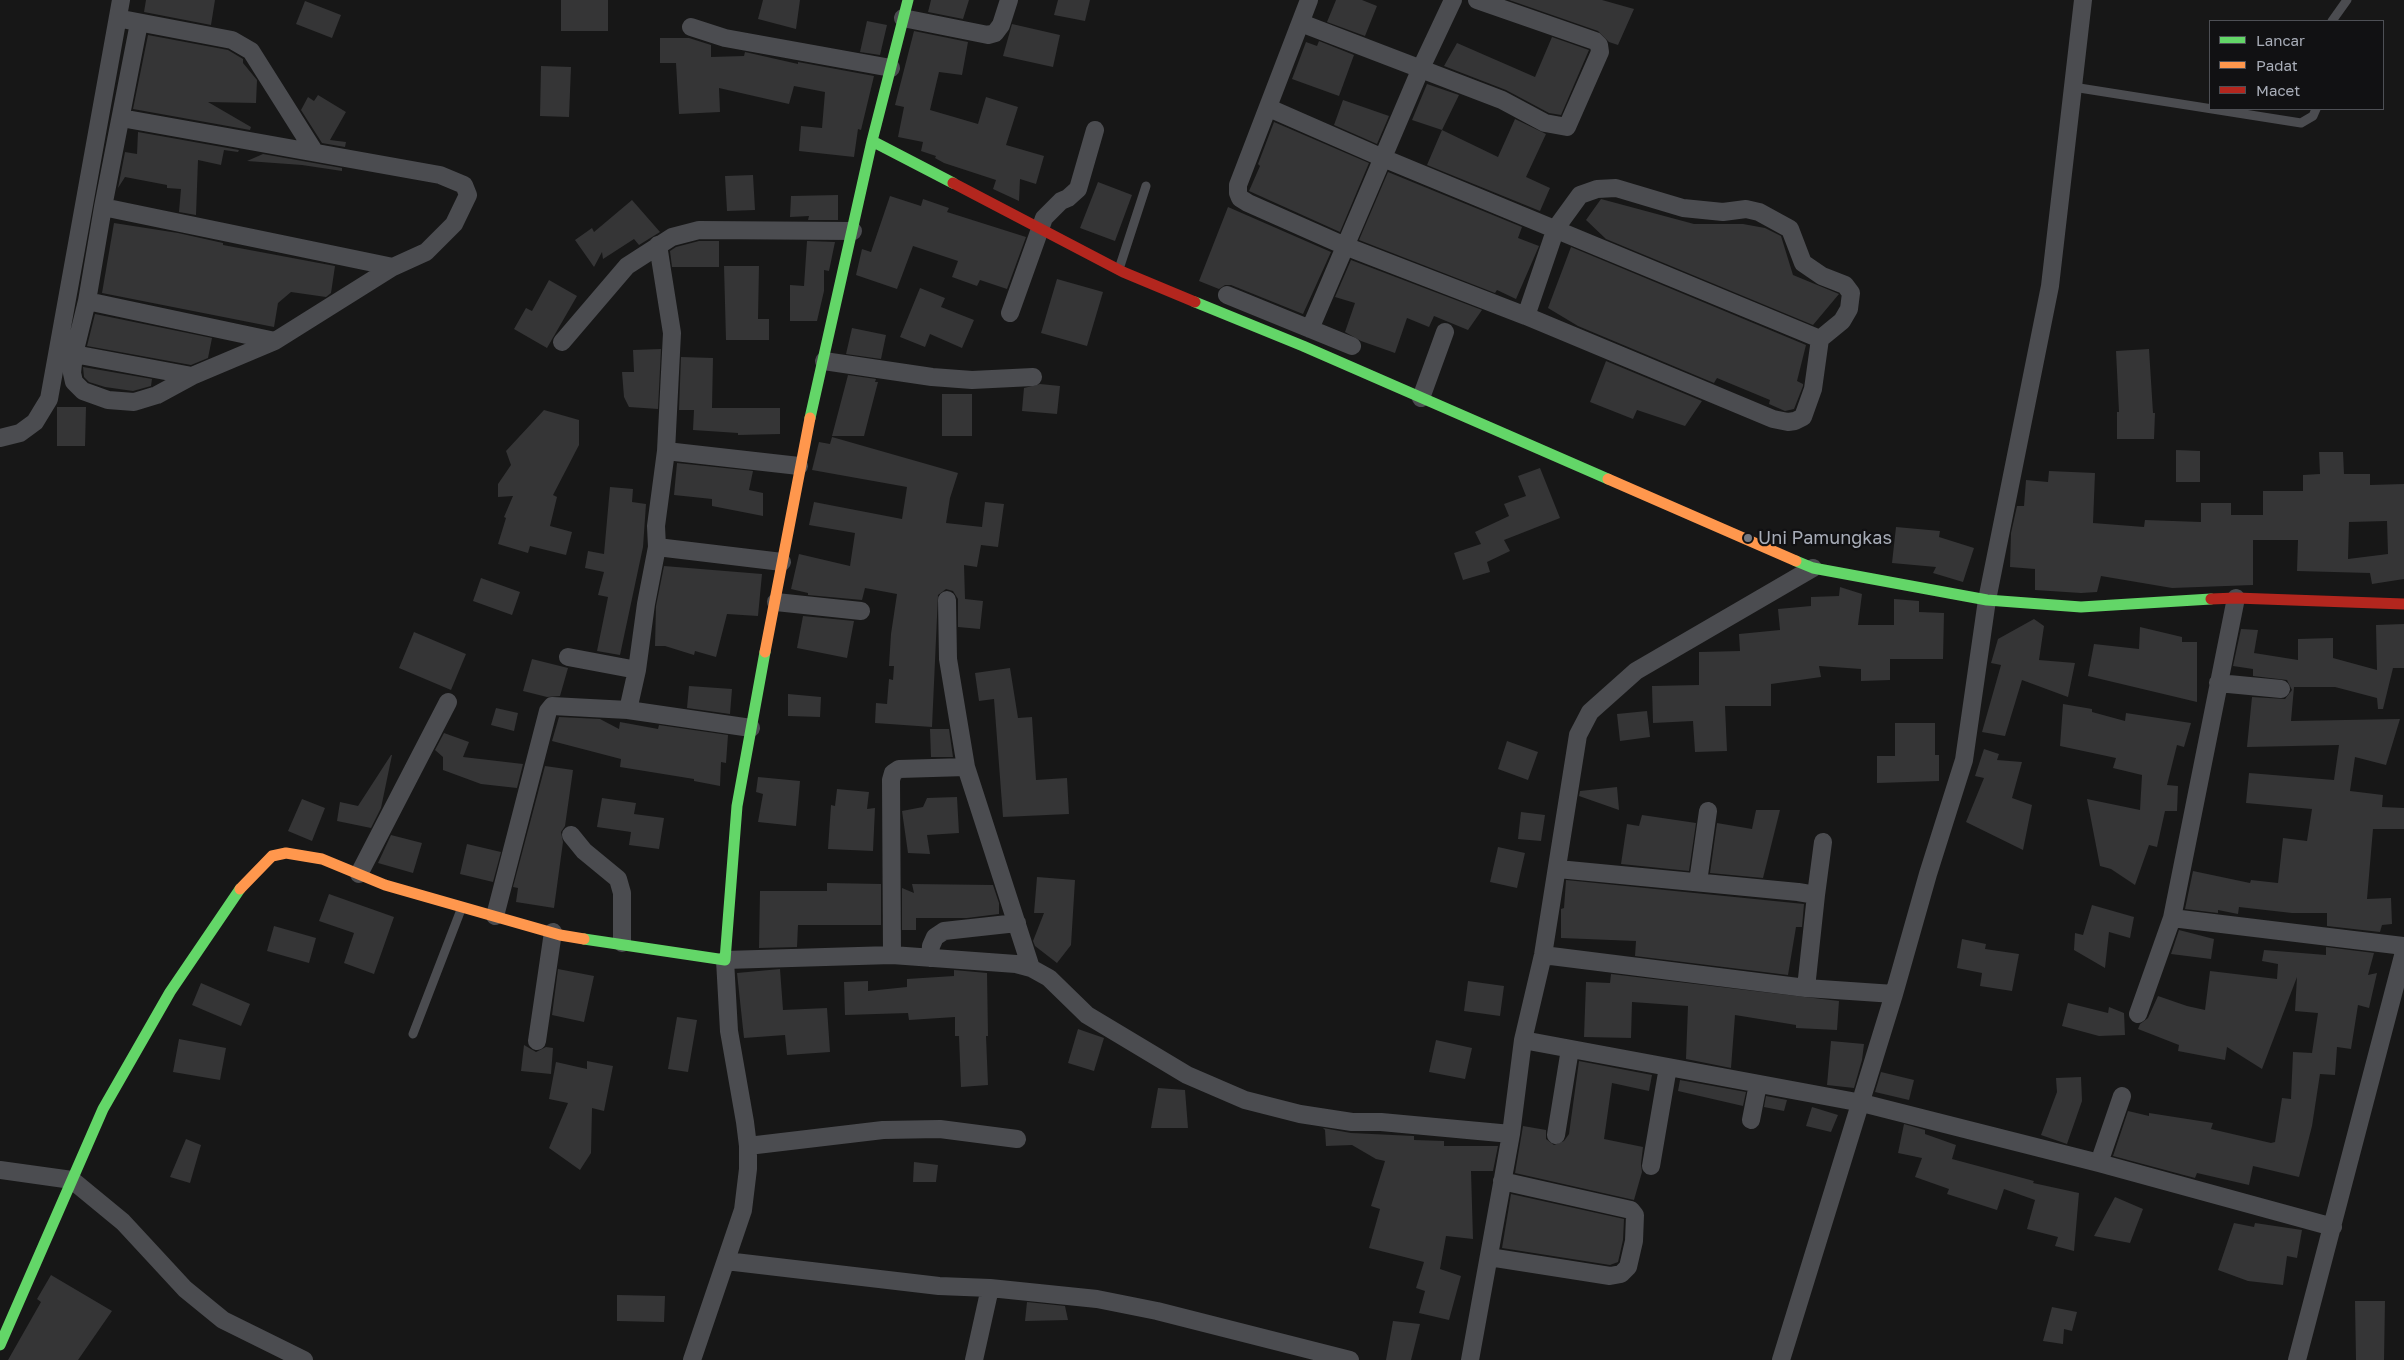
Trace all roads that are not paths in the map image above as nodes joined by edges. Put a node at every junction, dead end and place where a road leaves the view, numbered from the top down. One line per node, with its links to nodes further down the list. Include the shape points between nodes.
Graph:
1 (121, 0): 9 (street)
2 (908, 0): 10 (street)
3 (1009, 0): 10 (street, via 1001,25 995,33 988,35)
4 (1310, 0): 13 (street)
5 (1453, 0): 16 (street)
6 (1477, 0): 16 (street, via 1599,45 1600,52 1567,127 1545,124 1502,100)
7 (2083, 0): 17 (street)
8 (2347, 0): 11 (lane)
9 (118, 18): 12 (street); 51 (street, via 49,399 35,422 20,433)
10 (903, 18): 15 (street)
11 (2333, 20)
12 (139, 22): 22 (street); 25 (street, via 232,40 251,51)
13 (1302, 23): 16 (street); 18 (street)
14 (691, 27): 15 (street, via 725,38)
15 (891, 68): 24 (street)
16 (1420, 68): 26 (street)
17 (2073, 88): 19 (lane); 59 (street, via 2050,286)
18 (1269, 108): 26 (street); 33 (street, via 1238,185 1240,198)
19 (2209, 109)
20 (2216, 110): 21 (lane, via 2301,123 2313,116)
21 (2316, 110)
22 (121, 118): 25 (street); 28 (street)
23 (1096, 130): 30 (street, via 1078,189 1044,218)
24 (872, 141): 30 (street); 31 (street)
25 (314, 151): 34 (street, via 440,175 464,185 468,195 454,224 426,252)
26 (1383, 158): 29 (street); 33 (street)
27 (1146, 186): 35 (lane)
28 (103, 206): 34 (street); 37 (street)
29 (1556, 228): 39 (street); 42 (street); 42 (street, via 1580,195 1597,189 1616,188 1690,209 1759,212 1790,229 1803,263 1822,276 1845,285 1851,293 1849,308 1842,321)
30 (1040, 229): 35 (street); 38 (street)
31 (853, 231): 32 (street, via 699,230 672,236); 47 (street)
32 (658, 245): 44 (street, via 627,266); 52 (street, via 672,333)
33 (1345, 246): 39 (street); 40 (street)
34 (393, 267): 43 (street)
35 (1119, 270): 50 (street)
36 (1228, 295): 40 (street)
37 (87, 300): 43 (street); 46 (street)
38 (1010, 313)
39 (1526, 316): 42 (street, via 1773,419 1788,422 1803,417 1813,389)
40 (1310, 329): 45 (street)
41 (1445, 332): 50 (street)
42 (1820, 339)
43 (275, 341): 48 (street)
44 (562, 342)
45 (1352, 346)
46 (74, 354): 48 (street); 48 (street, via 72,373 76,387 108,400 134,402 156,395)
47 (824, 361): 49 (street, via 932,378); 53 (street)
48 (192, 376)
49 (1033, 377)
50 (1422, 398): 56 (street)
51 (0, 438)
52 (666, 451): 53 (street); 54 (street, via 656,526)
53 (799, 466): 55 (street)
54 (657, 546): 55 (street); 64 (street)
55 (782, 562): 60 (street)
56 (1813, 568): 59 (street); 74 (street, via 1636,671 1590,712 1578,735)
57 (2236, 598): 59 (street, via 2081,607); 61 (street); 65 (street)
58 (947, 600): 70 (street, via 948,659)
59 (1987, 600): 93 (street, via 1964,760)
60 (776, 602): 62 (street); 69 (street)
61 (2404, 604)
62 (861, 612)
63 (568, 657): 64 (street)
64 (637, 670): 68 (street)
65 (2218, 683): 66 (street); 80 (street)
66 (2281, 689)
67 (448, 702): 75 (street)
68 (628, 710): 69 (street); 79 (street, via 560,705 552,706 548,711)
69 (751, 728): 89 (street, via 737,806)
70 (966, 767): 81 (street); 86 (street, via 899,769 893,773)
71 (1708, 811): 76 (street)
72 (571, 834): 83 (street, via 584,851 618,879 622,893)
73 (1823, 842): 77 (street)
74 (1558, 869): 76 (street); 87 (street)
75 (360, 874): 78 (street, via 385,885); 111 (street, via 322,859 286,853 272,856 261,865 238,891 170,992 103,1110)
76 (1698, 882): 77 (street)
77 (1816, 895): 92 (street)
78 (462, 907): 79 (street); 95 (lane)
79 (495, 916): 82 (street)
80 (2172, 918): 84 (street); 94 (street)
81 (1017, 923): 88 (street, via 944,931 935,937); 90 (street)
82 (553, 932): 83 (street); 97 (street)
83 (622, 943): 89 (street)
84 (2404, 946)
85 (2404, 952): 91 (street)
86 (892, 955): 88 (street); 89 (street)
87 (1543, 955): 92 (street); 96 (street)
88 (930, 958): 90 (street, via 1016,964)
89 (725, 960): 107 (street, via 728,1031)
90 (1031, 968): 104 (street, via 1049,978 1087,1015 1187,1076 1246,1100 1300,1114 1352,1122)
91 (2401, 973): 113 (street)
92 (1806, 988): 93 (street)
93 (1894, 994): 102 (street)
94 (2138, 1014)
95 (413, 1034)
96 (1523, 1040): 98 (street); 104 (street)
97 (537, 1041)
98 (1570, 1049): 99 (street); 105 (street)
99 (1668, 1067): 100 (street); 109 (street)
100 (1758, 1084): 102 (street); 103 (street)
101 (2122, 1096): 108 (street)
102 (1862, 1103): 108 (street); 123 (street)
103 (1751, 1120)
104 (1511, 1134): 112 (street)
105 (1556, 1135)
106 (1017, 1139): 107 (street, via 940,1129 892,1130)
107 (748, 1146): 115 (street, via 743,1210)
108 (2100, 1163): 113 (street)
109 (1651, 1166)
110 (0, 1170): 111 (street)
111 (72, 1180): 117 (street); 118 (street, via 123,1222 185,1289 223,1320)
112 (1502, 1181): 114 (street); 114 (street, via 1631,1210 1635,1215 1634,1242 1628,1267 1621,1274 1610,1276)
113 (2334, 1227): 124 (street)
114 (1489, 1258): 122 (street)
115 (726, 1261): 116 (street, via 939,1286); 119 (street)
116 (990, 1288): 120 (street); 121 (street, via 1061,1294 1140,1307)
117 (0, 1345)
118 (304, 1360)
119 (692, 1360)
120 (974, 1360)
121 (1350, 1360)
122 (1470, 1360)
123 (1781, 1360)
124 (2297, 1360)

